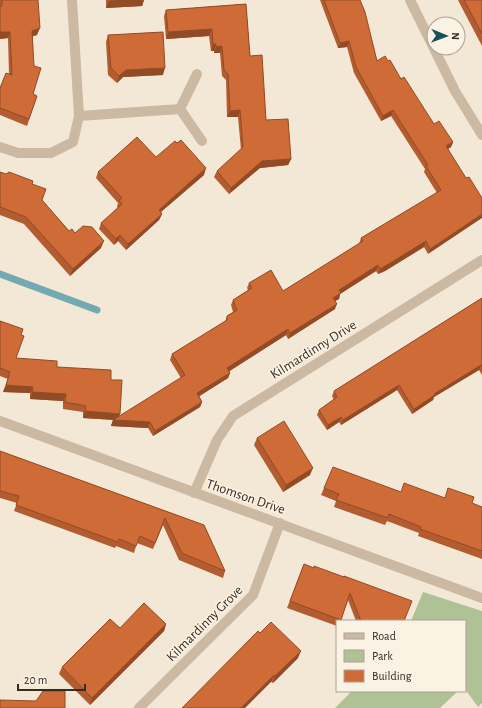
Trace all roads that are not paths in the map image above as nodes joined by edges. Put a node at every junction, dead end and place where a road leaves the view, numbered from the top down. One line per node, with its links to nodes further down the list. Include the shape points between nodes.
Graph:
1 (72, 0): 5 (street)
2 (410, 0): 6 (street, via 456,91)
3 (197, 74): 4 (street)
4 (180, 108): 5 (street); 7 (street)
5 (79, 116): 8 (street, via 73,142 51,153 18,153)
6 (482, 135)
7 (202, 141)
8 (0, 147)
9 (482, 260): 11 (street, Kilmardinny Drive, via 233,416 217,440)
10 (0, 421): 11 (street, Thomson Drive)
11 (194, 493): 12 (street, Thomson Drive)
12 (280, 523): 13 (street, Thomson Drive); 14 (street, Kilmardinny Grove, via 253,595)
13 (482, 598)
14 (139, 708)

